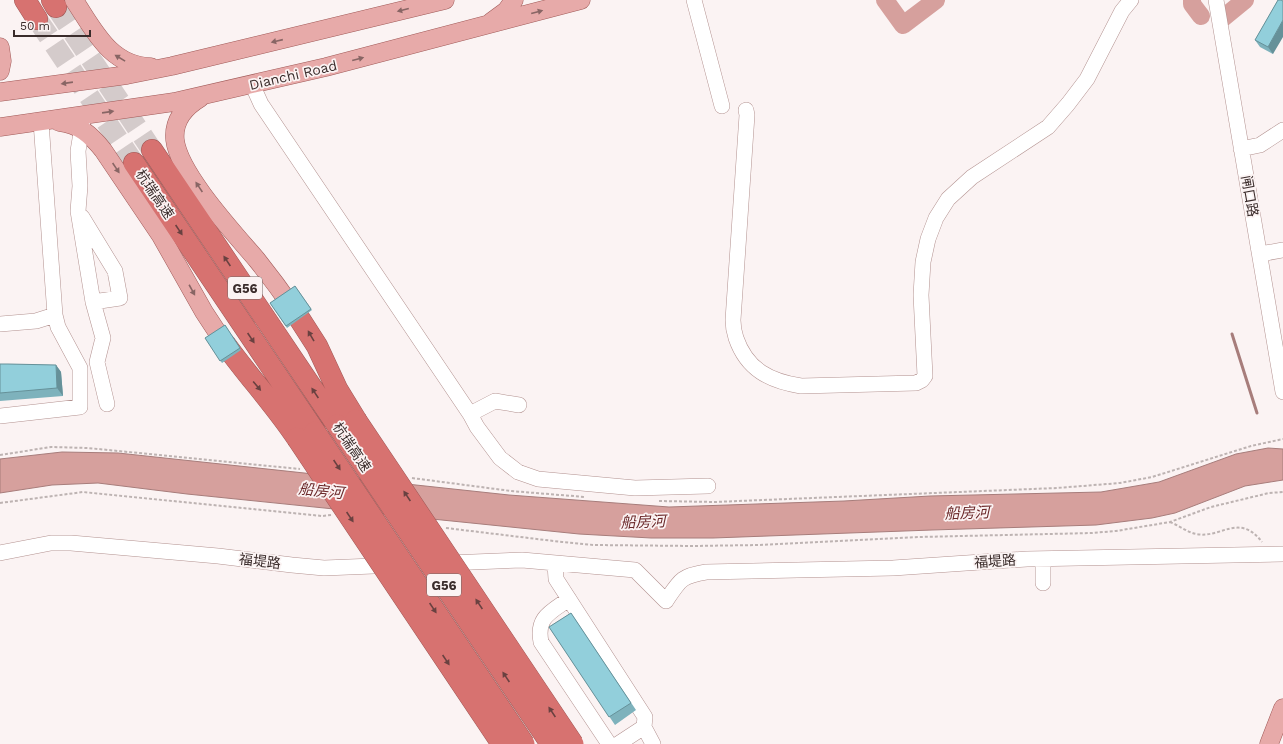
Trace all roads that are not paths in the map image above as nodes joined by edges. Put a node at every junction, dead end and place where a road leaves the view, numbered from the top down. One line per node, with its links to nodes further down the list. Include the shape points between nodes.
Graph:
1 (25, 0): 9 (highway)
2 (443, 0): 12 (main road, one-way to 12)
3 (514, 0): 10 (main road, via 506,11)
4 (582, 0): 10 (main road, Dianchi Road, one-way to 4)
5 (694, 0): 17 (street)
6 (1131, 0): 18 (street, via 1122,11 1086,79 1048,127 972,176 948,199 936,218 923,262 921,295 925,376 916,383 801,386 784,383 766,376 754,367 742,352 735,337 733,320)
7 (1216, 0): 23 (street, 闸口路, via 1229,36)
8 (60, 2): 12 (main road, one-way to 8, via 140,66 120,59)
9 (37, 19)
10 (485, 26): 14 (main road, Dianchi Road, one-way to 10)
11 (0, 47): 13 (main road)
12 (172, 66): 15 (main road, one-way to 15, via 127,75)
13 (0, 71)
14 (252, 84): 16 (main road, Dianchi Road); 38 (street, via 261,104)
15 (0, 92)
16 (203, 96): 20 (main road, Dianchi Road, one-way to 16); 30 (main road, one-way to 16, via 205,196 179,153 175,140 177,122 187,107)
17 (722, 106)
18 (746, 110)
19 (41, 122): 20 (main road); 21 (main road); 31 (street)
20 (83, 122): 26 (street, via 78,151); 33 (main road, one-way to 33, via 154,226)
21 (0, 127)
22 (1283, 130): 23 (street, via 1260,145)
23 (1241, 149): 28 (street, 闸口路)
24 (152, 150): 39 (highway, 杭瑞高速 / G56, one-way to 24)
25 (134, 163): 40 (highway, 杭瑞高速 / G56, one-way to 40)
26 (78, 211): 29 (street); 29 (street, via 115,271 120,298)
27 (1283, 250): 28 (street)
28 (1260, 254): 34 (street, 闸口路)
29 (93, 302): 35 (street, via 103,338 97,362)
30 (292, 307): 39 (highway, one-way to 30, via 337,389 317,346)
31 (55, 315): 32 (street, via 36,321); 37 (street, via 58,327 80,368 80,407)
32 (0, 324)
33 (225, 344): 40 (highway, one-way to 40, via 275,408)
34 (1283, 392)
35 (107, 404)
36 (519, 405): 38 (street, via 495,401)
37 (0, 416)
38 (474, 420): 41 (street, via 500,458 518,472 538,479 635,488)
39 (346, 423): 53 (highway, 杭瑞高速 / G56, one-way to 39, bridge); 54 (highway, one-way to 39, bridge)
40 (306, 435): 51 (highway, one-way to 51, bridge); 52 (highway, 杭瑞高速 / G56, one-way to 52, bridge)
41 (708, 486)
42 (0, 553): 45 (street, 福堤路, via 51,543 71,543 324,568 522,560)
43 (1276, 554): 44 (street, 福堤路)
44 (1043, 559): 45 (street, 福堤路, via 893,568 706,572 688,575 677,584 666,601 635,570); 46 (street)
45 (555, 564): 47 (street, via 556,579)
46 (1043, 583)
47 (569, 599): 49 (street, via 646,717); 55 (street, via 542,621 539,633 541,642)
48 (1283, 708): 58 (main road)
49 (644, 727): 56 (street); 57 (street)
50 (1283, 739): 59 (main road)
51 (502, 744)
52 (524, 744)
53 (552, 744)
54 (573, 744)
55 (609, 744)
56 (618, 744)
57 (653, 744)
58 (1269, 744)
59 (1281, 744)

